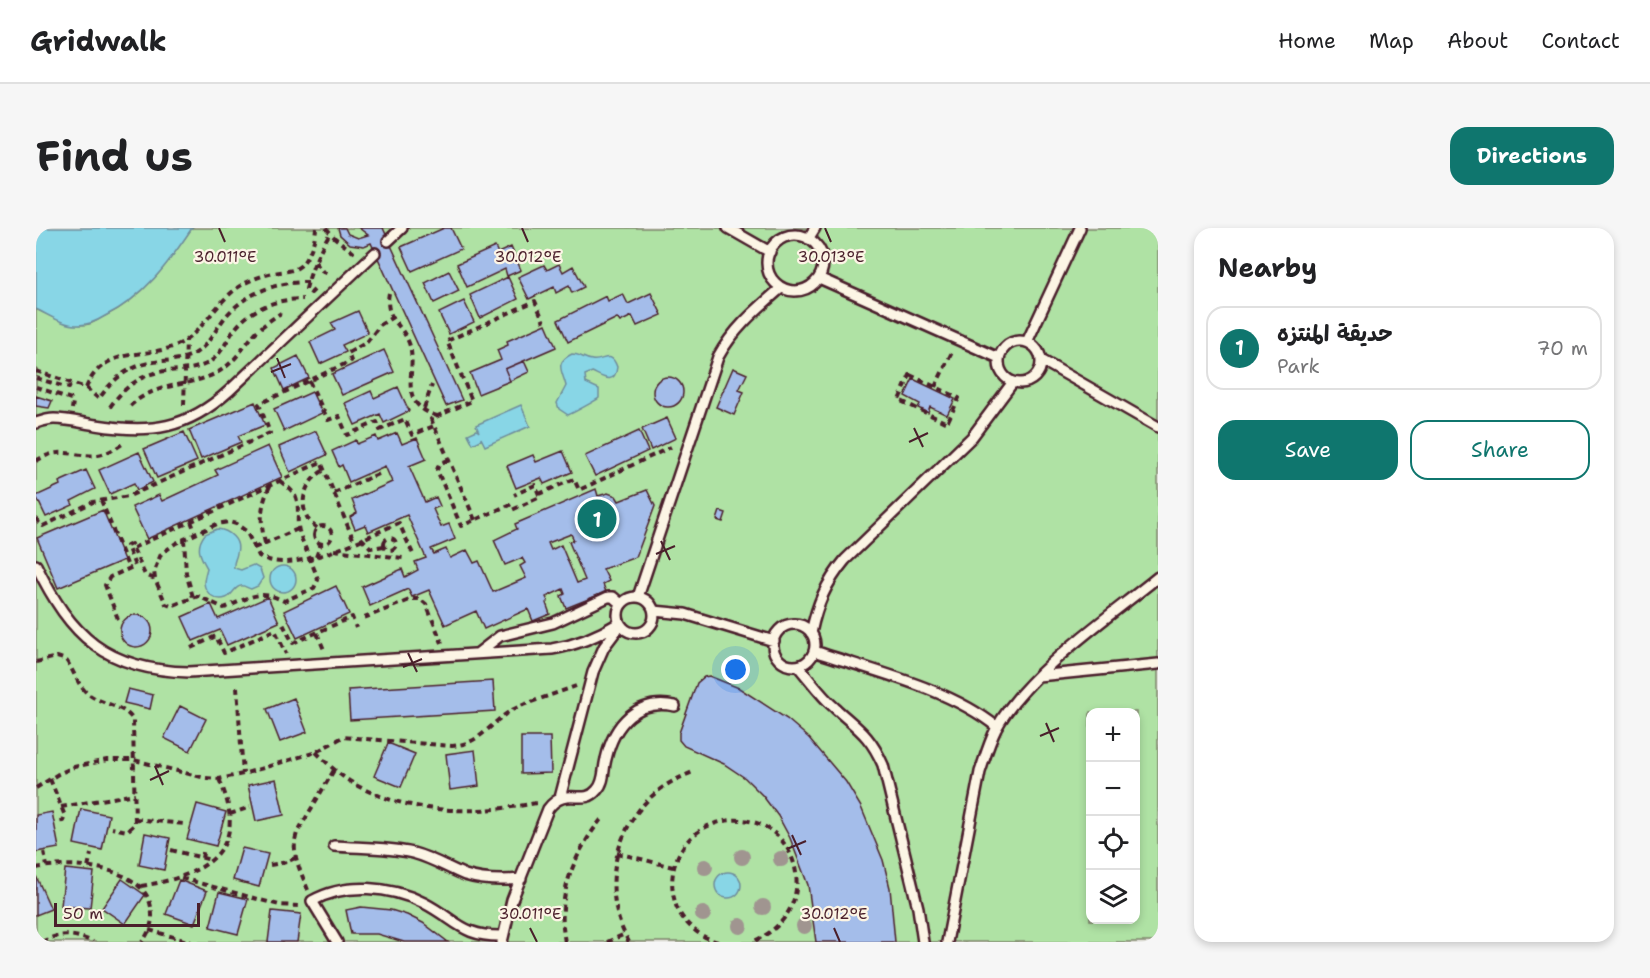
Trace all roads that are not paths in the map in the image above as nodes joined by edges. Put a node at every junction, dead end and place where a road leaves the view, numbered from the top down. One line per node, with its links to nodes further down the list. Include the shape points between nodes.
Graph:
1 (402, 228): 6 (lane)
2 (728, 228): 7 (lane)
3 (815, 228): 5 (lane)
4 (1080, 228): 11 (lane)
5 (808, 238): 7 (lane, via 786,237); 9 (lane, via 823,259)
6 (388, 241)
7 (770, 252): 10 (lane, via 770,276)
8 (375, 253): 15 (lane, via 212,407 190,419 143,430 54,419)
9 (819, 278): 10 (lane, via 802,291); 12 (lane)
10 (782, 288): 19 (lane, via 743,321 718,357)
11 (1027, 342): 12 (lane, via 1009,343); 13 (lane, via 1034,346)
12 (999, 358): 14 (lane, via 1000,370)
13 (1041, 360): 14 (lane, via 1035,376 1025,382); 16 (lane)
14 (1013, 382): 23 (lane, via 972,437 832,576 822,594)
15 (36, 423)
16 (1158, 427)
17 (36, 565): 26 (lane, via 73,626 97,647 141,667 189,672)
18 (1158, 578): 29 (lane)
19 (638, 597): 20 (lane); 21 (lane, via 648,601)
20 (621, 604): 22 (lane); 26 (lane, via 608,597 553,623 500,636)
21 (654, 611): 22 (lane, via 652,623 643,632 631,632); 24 (lane, via 685,614)
22 (620, 624): 26 (lane, via 566,646); 32 (lane, via 601,653 590,681)
23 (811, 633): 24 (lane, via 790,625); 25 (lane)
24 (774, 641): 28 (lane, via 777,657)
25 (814, 651): 28 (lane, via 811,658); 31 (lane, via 947,696 985,716)
26 (478, 653)
27 (1158, 664): 29 (lane)
28 (798, 666): 37 (lane, via 877,751 913,887)
29 (1038, 676): 31 (lane)
30 (675, 706): 32 (lane, via 651,704 630,715 614,735 597,791 586,798)
31 (997, 727): 38 (lane, via 980,772)
32 (560, 798): 34 (lane, via 548,809)
33 (334, 846): 34 (lane, via 399,850 482,880)
34 (521, 879): 35 (lane)
35 (503, 939): 36 (lane, via 464,930 423,903 403,895 353,889 312,900)
36 (337, 942)
37 (923, 942)
38 (947, 942)

